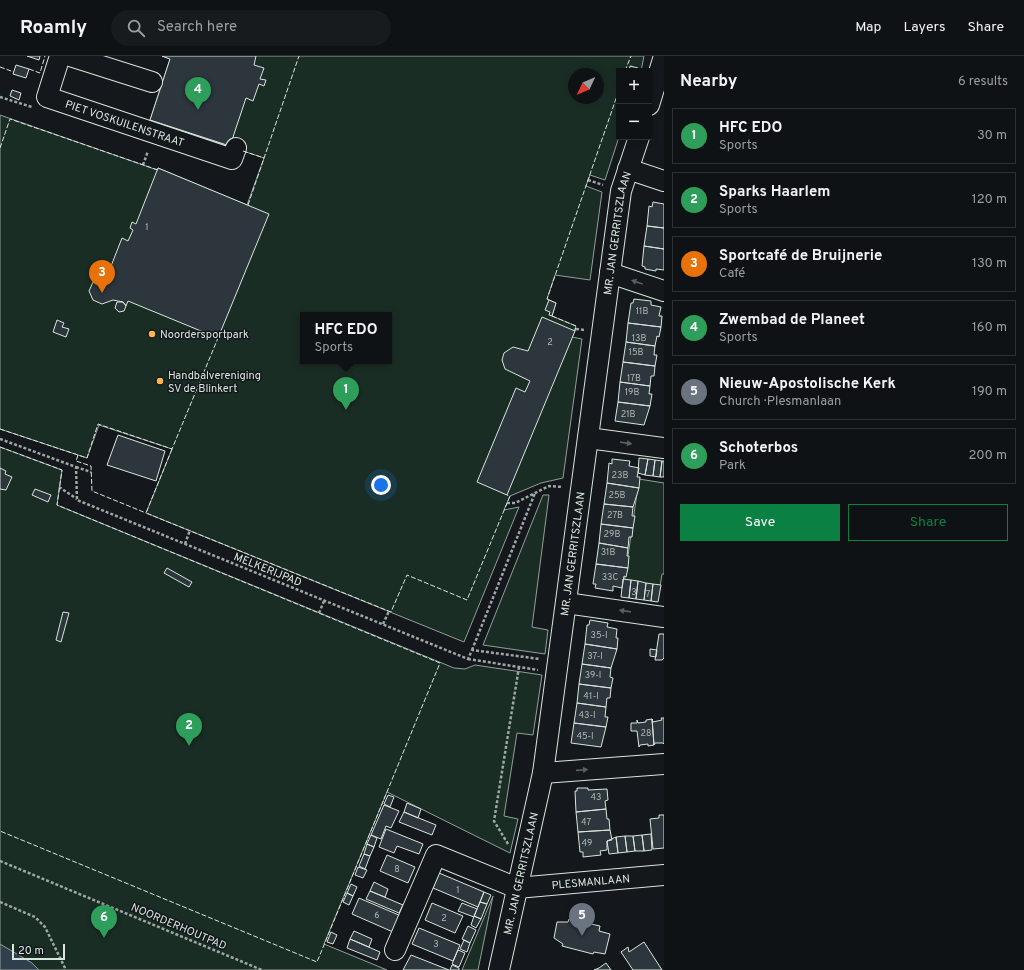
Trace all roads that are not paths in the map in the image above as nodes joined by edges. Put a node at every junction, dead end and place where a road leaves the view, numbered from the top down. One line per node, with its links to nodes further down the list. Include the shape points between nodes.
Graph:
1 (60, 56): 7 (street, PIET VOSKUILENSTRAAT, via 47,97 232,159)
2 (70, 56): 4 (street)
3 (664, 56): 5 (street)
4 (152, 82)
5 (649, 104)
6 (637, 140): 8 (street, MR. JAN GERRITSZLAAN)
7 (236, 148)
8 (628, 169): 9 (street); 10 (street, MR. JAN GERRITSZLAAN, via 621,191)
9 (664, 181)
10 (610, 273): 11 (street, one-way to 10); 12 (street, MR. JAN GERRITSZLAAN)
11 (664, 291)
12 (588, 438): 13 (street, one-way to 13); 14 (street, MR. JAN GERRITSZLAAN)
13 (664, 448)
14 (566, 603): 15 (street, one-way to 14); 17 (street, MR. JAN GERRITSZLAAN)
15 (664, 617)
16 (664, 764): 17 (street, one-way to 16)
17 (543, 773): 19 (street, MR. JAN GERRITSZLAAN)
18 (664, 876): 19 (street, PLESMANLAAN)
19 (517, 888): 20 (street, via 436,854); 21 (street, MR. JAN GERRITSZLAAN)
20 (395, 950)
21 (499, 970)

